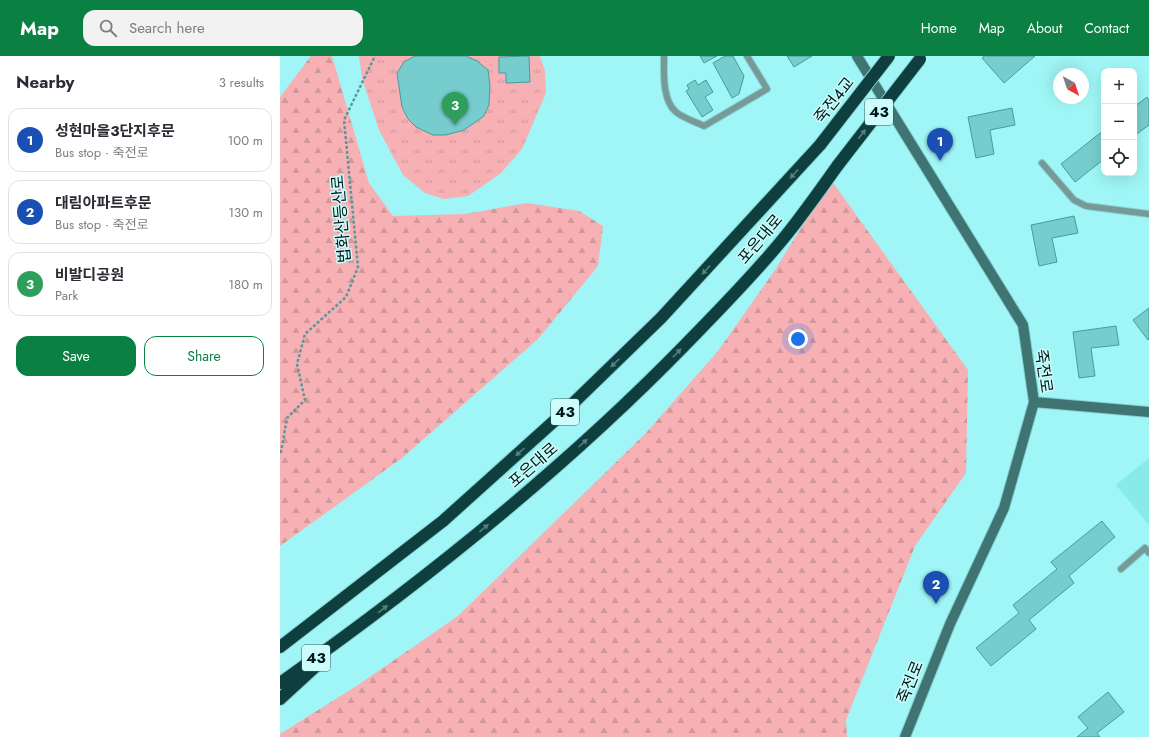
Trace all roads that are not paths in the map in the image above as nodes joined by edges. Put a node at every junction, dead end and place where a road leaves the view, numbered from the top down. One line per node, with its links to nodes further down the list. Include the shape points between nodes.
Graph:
1 (664, 56): 2 (lane, via 668,101 676,112 704,126 767,89)
2 (747, 56)
3 (857, 56): 9 (street, 죽전로, via 1022,325)
4 (889, 56): 6 (highway, 죽전4교 / 43, bridge)
5 (921, 58): 13 (highway, 포은대로 / 43, one-way to 5, bridge, via 466,544 641,389 726,303 783,240)
6 (820, 145): 14 (highway, 포은대로 / 43, one-way to 14, via 661,318 562,414 443,521)
7 (1042, 163): 8 (lane, via 1080,204)
8 (1149, 214)
9 (1034, 402): 10 (street); 17 (street, 죽전로, via 1004,508 950,624)
10 (1149, 412)
11 (1149, 553): 12 (lane, via 1145,548)
12 (1120, 569)
13 (352, 632): 15 (highway, 포은대로 / 43); 16 (highway)
14 (280, 646)
15 (280, 683)
16 (280, 699)
17 (905, 737)

